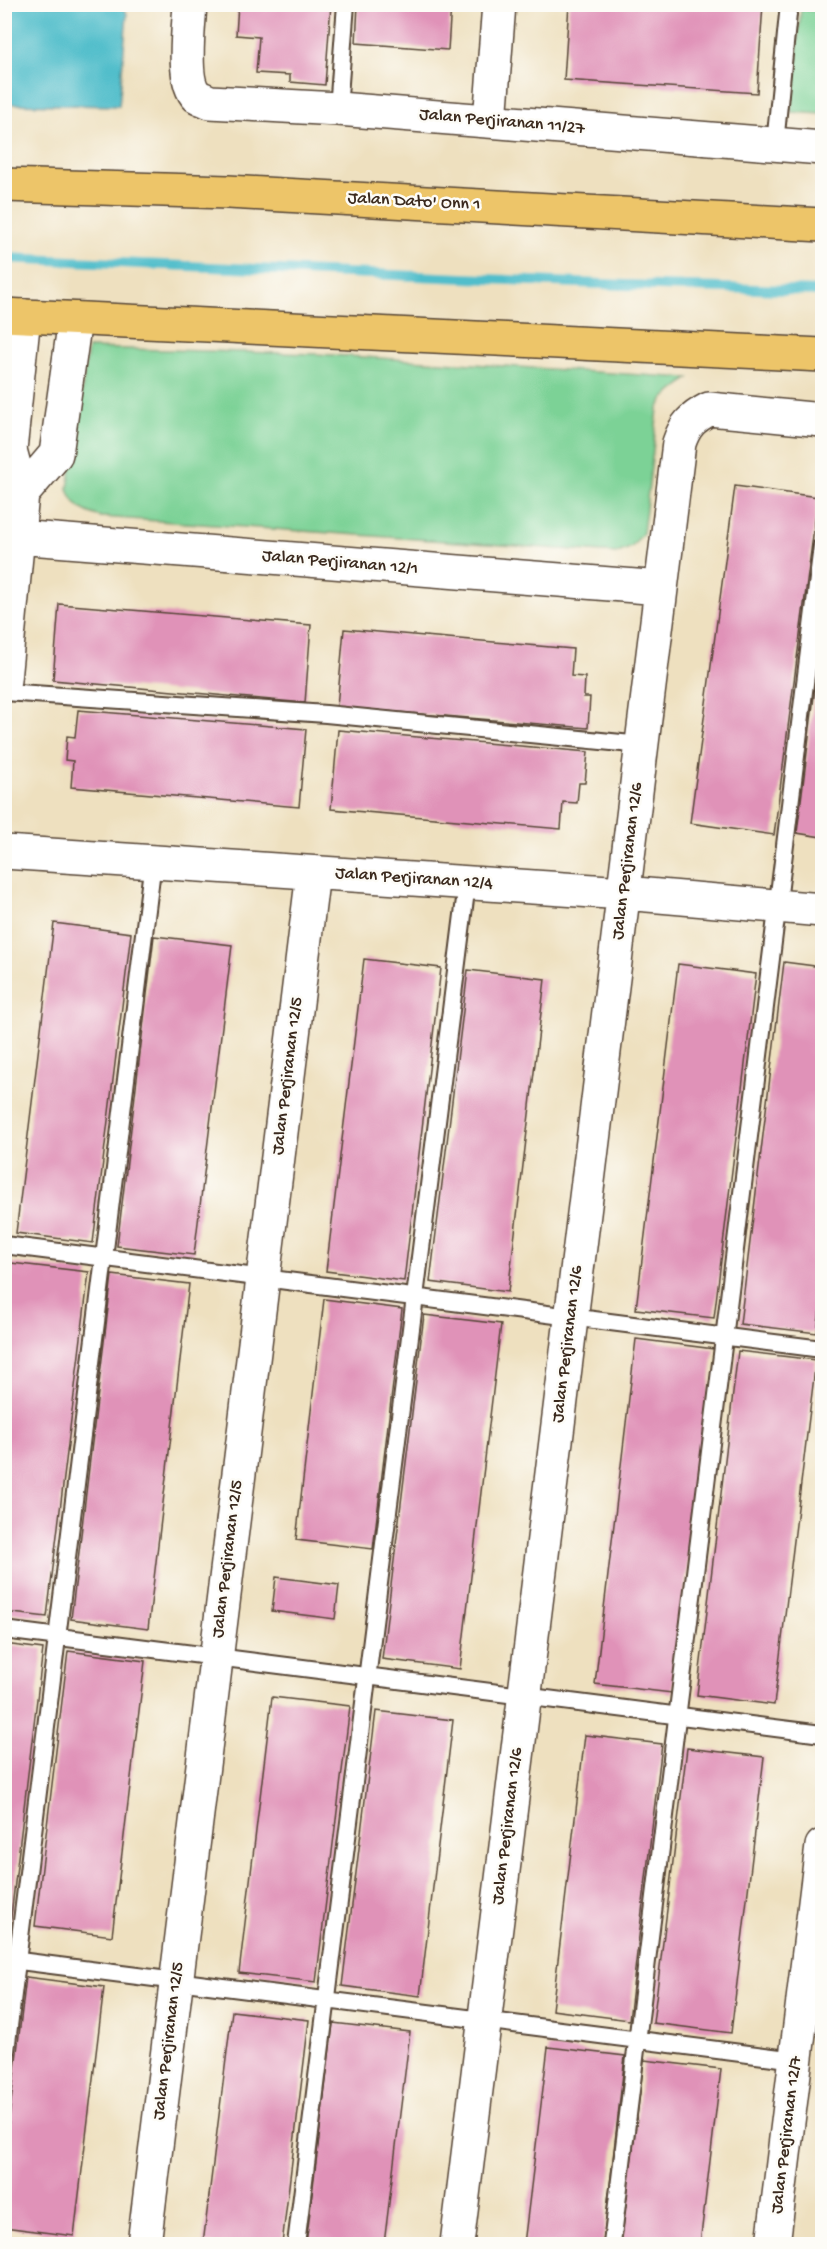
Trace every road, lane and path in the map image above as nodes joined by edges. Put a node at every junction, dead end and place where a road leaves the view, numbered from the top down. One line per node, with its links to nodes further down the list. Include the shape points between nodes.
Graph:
1 (190, 4): 5 (street, Jalan Perjiranan 11/27, via 188,61 190,83 197,96 210,102)
2 (345, 4): 5 (lane)
3 (499, 4): 6 (street)
4 (789, 4): 7 (lane)
5 (338, 109): 6 (street, Jalan Perjiranan 11/27)
6 (490, 122): 7 (street, Jalan Perjiranan 11/27)
7 (775, 144): 8 (street, Jalan Perjiranan 11/27)
8 (822, 148)
9 (4, 185): 10 (main road, Jalan Dato' Onn 1, via 228,192)
10 (822, 225)
11 (14, 315): 12 (main road); 15 (street, via 10,450)
12 (75, 320): 13 (main road); 15 (street, via 56,454)
13 (822, 355)
14 (822, 420): 18 (street, Jalan Perjiranan 12/6, via 709,409 692,418 679,443)
15 (22, 494): 16 (street)
16 (12, 536): 18 (street, Jalan Perjiranan 12/1); 19 (street)
17 (822, 546): 27 (lane)
18 (661, 588): 21 (street, Jalan Perjiranan 12/6)
19 (4, 680)
20 (4, 692): 21 (lane, via 326,714)
21 (642, 745): 26 (street, Jalan Perjiranan 12/6)
22 (4, 852): 23 (street, Jalan Perjiranan 12/4)
23 (153, 861): 24 (street, Jalan Perjiranan 12/4); 30 (lane)
24 (314, 873): 25 (street, Jalan Perjiranan 12/4); 31 (street, Jalan Perjiranan 12/5)
25 (467, 883): 26 (street, Jalan Perjiranan 12/4); 32 (lane)
26 (624, 893): 27 (street, Jalan Perjiranan 12/4); 33 (street, Jalan Perjiranan 12/6)
27 (778, 907): 28 (street, Jalan Perjiranan 12/4); 34 (lane)
28 (822, 910)
29 (4, 1245): 30 (lane)
30 (105, 1258): 31 (lane); 37 (lane)
31 (263, 1278): 32 (lane); 38 (street, Jalan Perjiranan 12/5)
32 (417, 1297): 33 (lane); 39 (lane)
33 (571, 1317): 34 (lane); 40 (street, Jalan Perjiranan 12/6)
34 (724, 1337): 35 (lane); 41 (lane)
35 (822, 1349)
36 (4, 1630): 37 (lane)
37 (58, 1636): 38 (lane); 44 (lane)
38 (216, 1656): 39 (lane); 45 (street, Jalan Perjiranan 12/5)
39 (368, 1676): 40 (lane); 46 (lane)
40 (524, 1696): 41 (lane); 47 (street, Jalan Perjiranan 12/6)
41 (678, 1715): 42 (lane); 48 (lane)
42 (822, 1734)
43 (822, 1846): 49 (street, Jalan Perjiranan 12/7)
44 (11, 1960): 45 (lane); 50 (lane)
45 (177, 1981): 46 (lane); 51 (street, Jalan Perjiranan 12/5)
46 (328, 2000): 47 (lane); 52 (lane)
47 (484, 2020): 48 (lane); 53 (street, Jalan Perjiranan 12/6)
48 (638, 2040): 49 (lane); 54 (lane)
49 (796, 2060): 55 (street, Jalan Perjiranan 12/7)
50 (4, 2067)
51 (144, 2244)
52 (296, 2244)
53 (457, 2244)
54 (612, 2244)
55 (773, 2244)

